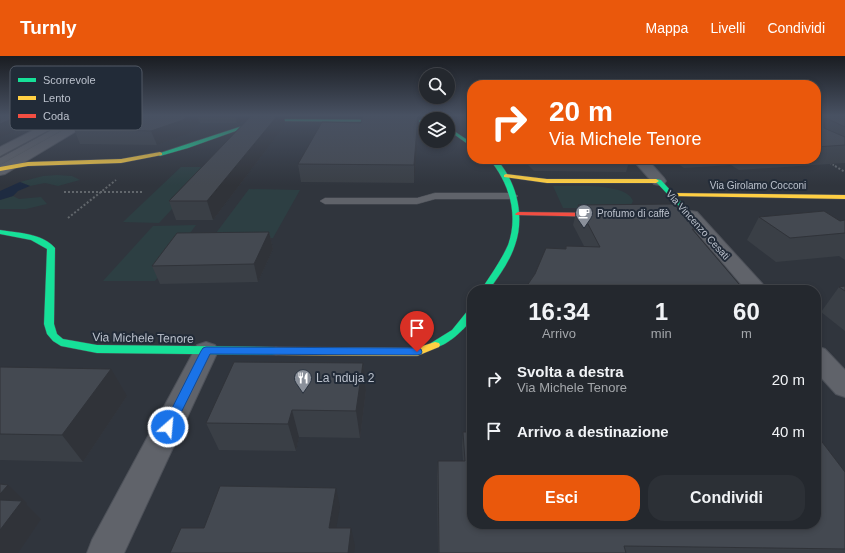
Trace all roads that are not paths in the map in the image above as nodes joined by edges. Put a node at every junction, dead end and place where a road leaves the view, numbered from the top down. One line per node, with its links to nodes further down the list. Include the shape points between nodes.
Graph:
1 (26, 138): 5 (street)
2 (48, 138): 8 (lane)
3 (56, 138): 8 (street)
4 (209, 138): 8 (street, via 170,153 135,160 39,163)
5 (0, 152)
6 (498, 164): 9 (street)
7 (643, 164): 10 (street, Via Vincenzo Cesati)
8 (1, 168)
9 (506, 176): 10 (street, via 547,181); 12 (street)
10 (659, 182): 11 (street, Via Vincenzo Cesati)
11 (671, 195): 13 (street, Via Girolamo Cocconi); 17 (street, Via Vincenzo Cesati)
12 (513, 196): 14 (lane, via 435,196 417,201); 15 (street)
13 (845, 197)
14 (325, 201)
15 (518, 214): 16 (street); 19 (street, via 515,240)
16 (612, 215)
17 (683, 216): 20 (street, Via Vincenzo Cesati)
18 (0, 232): 22 (street, Via Michele Tenore, via 40,240 51,248 49,324 56,339 91,349)
19 (488, 285)
20 (752, 285)
21 (467, 318): 22 (street, Via Michele Tenore, via 447,340 417,352)
22 (206, 351): 25 (street)
23 (821, 361): 24 (street)
24 (845, 388)
25 (105, 553)

